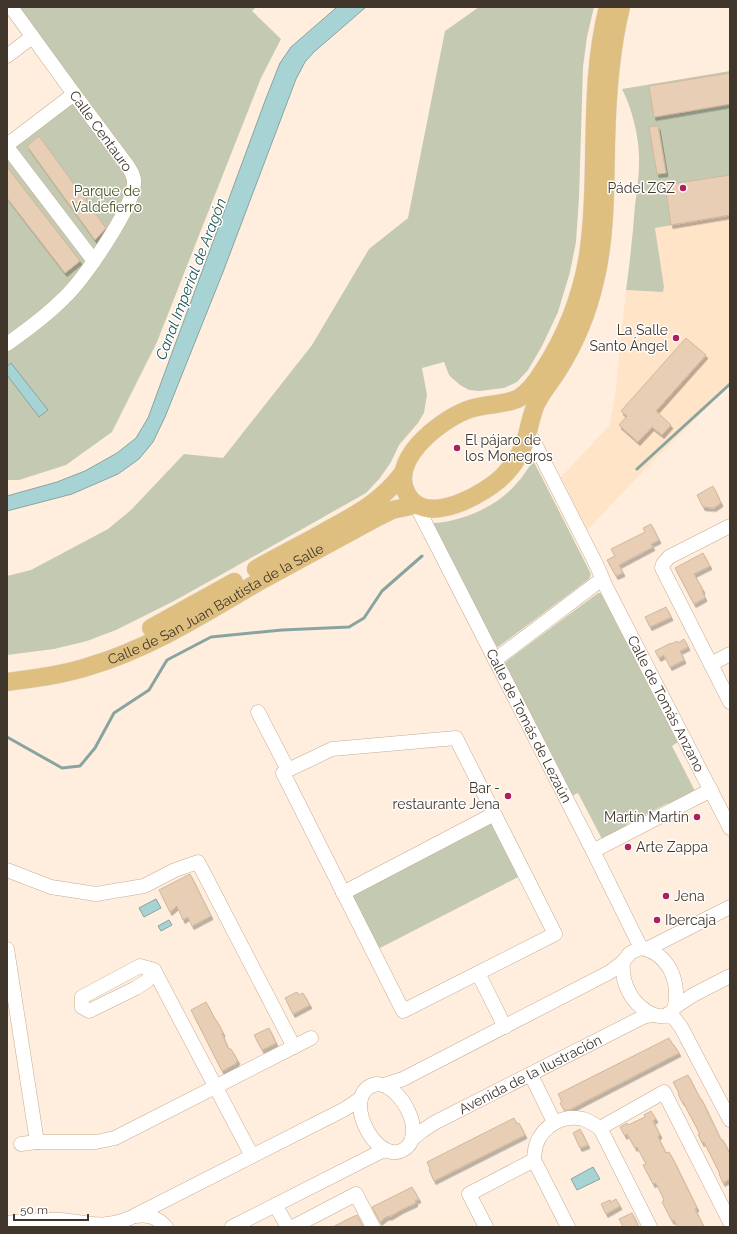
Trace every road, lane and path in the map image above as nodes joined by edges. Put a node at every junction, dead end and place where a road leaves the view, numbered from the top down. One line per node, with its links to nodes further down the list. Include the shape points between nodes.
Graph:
1 (11, 7): 4 (street, Calle Centauro)
2 (608, 7): 10 (main road, Calle de San Juan Bautista de la Salle, via 597,83 592,218 588,254 579,294 562,338 540,376 522,396)
3 (621, 7): 11 (main road, Calle de San Juan Bautista de la Salle, via 610,79 605,208 596,276 578,333 565,359 537,402)
4 (32, 37): 5 (street); 6 (street, Calle Centauro)
5 (7, 56)
6 (74, 94): 7 (street); 8 (street, Calle Centauro, via 127,165 135,183 118,223)
7 (7, 146): 8 (street)
8 (94, 261): 9 (street, Calle Centauro, via 73,290 35,325)
9 (7, 344)
10 (501, 403): 11 (main road, via 515,412); 12 (main road, Calle de San Juan Bautista de la Salle, via 469,409 444,422 416,447)
11 (528, 432): 13 (main road, Calle de San Juan Bautista de la Salle, via 521,451 511,467 487,490 451,506 431,508); 15 (street, Calle de Tomás Anzano, via 595,560)
12 (403, 473): 13 (main road, via 405,491); 19 (main road, Calle de San Juan Bautista de la Salle, via 384,495 356,515 152,627 79,658)
13 (416, 505): 17 (street, Calle de Tomás de Lezaún); 20 (main road, Calle de San Juan Bautista de la Salle, via 392,510 374,519 184,625 117,657 69,672)
14 (730, 526): 18 (street, via 669,557 663,564 663,572)
15 (602, 579): 17 (street); 24 (street, Calle de Tomás Anzano)
16 (730, 654): 18 (street)
17 (495, 660): 27 (street, Calle de Tomás de Lezaún)
18 (711, 664): 21 (street)
19 (7, 669)
20 (7, 682)
21 (730, 702)
22 (258, 712): 23 (street)
23 (288, 770): 25 (street, via 332,749 456,738); 29 (street, via 283,773)
24 (711, 790): 26 (street, Calle de Tomás Anzano); 27 (street)
25 (494, 814): 29 (street); 35 (street, via 560,931)
26 (730, 828)
27 (593, 851): 31 (street, Calle de Tomás de Lezaún)
28 (7, 870): 41 (street, via 51,887 96,894 144,886 175,870 198,862)
29 (343, 893): 35 (street, via 403,1011)
30 (730, 907): 31 (street)
31 (644, 948): 33 (street, via 630,953); 37 (street, via 666,963 674,977 676,996)
32 (7, 949): 51 (street)
33 (623, 962): 38 (street, via 624,979 629,993 639,1006); 39 (street, via 610,972)
34 (154, 970): 44 (street)
35 (478, 973): 39 (street)
36 (730, 976): 37 (street, via 693,995)
37 (671, 1011): 38 (street, via 660,1016); 46 (street)
38 (652, 1015): 42 (street, Avenida de la Ilustración, via 643,1017)
39 (505, 1027): 43 (street, via 404,1079)
40 (311, 1038): 41 (street)
41 (294, 1047): 44 (street)
42 (531, 1075): 48 (street); 50 (street, Avenida de la Ilustración, via 434,1123)
43 (384, 1085): 45 (street, via 371,1085); 50 (street, via 400,1096 407,1107 412,1123)
44 (216, 1087): 51 (street, via 115,1138 96,1142); 54 (street)
45 (361, 1098): 53 (street, via 360,1110 366,1128 375,1141); 54 (street, via 345,1109)
46 (726, 1103): 47 (street)
47 (730, 1120)
48 (554, 1122): 49 (street, via 578,1119 591,1122); 55 (street, via 539,1138)
49 (600, 1128): 59 (street, via 664,1092); 67 (street)
50 (412, 1138): 53 (street, via 403,1150)
51 (37, 1142): 52 (street)
52 (21, 1144)
53 (386, 1150): 56 (street)
54 (252, 1156): 57 (street)
55 (534, 1160): 65 (street, via 469,1194); 66 (street)
56 (275, 1205): 61 (street); 62 (street)
57 (128, 1220): 58 (street, via 111,1225 60,1220); 60 (street, via 143,1214 153,1216)
58 (7, 1222)
59 (730, 1222)
60 (166, 1227)
61 (232, 1227)
62 (288, 1227)
63 (293, 1227): 64 (street, via 356,1194)
64 (373, 1227)
65 (486, 1227)
66 (568, 1227)
67 (650, 1227)

